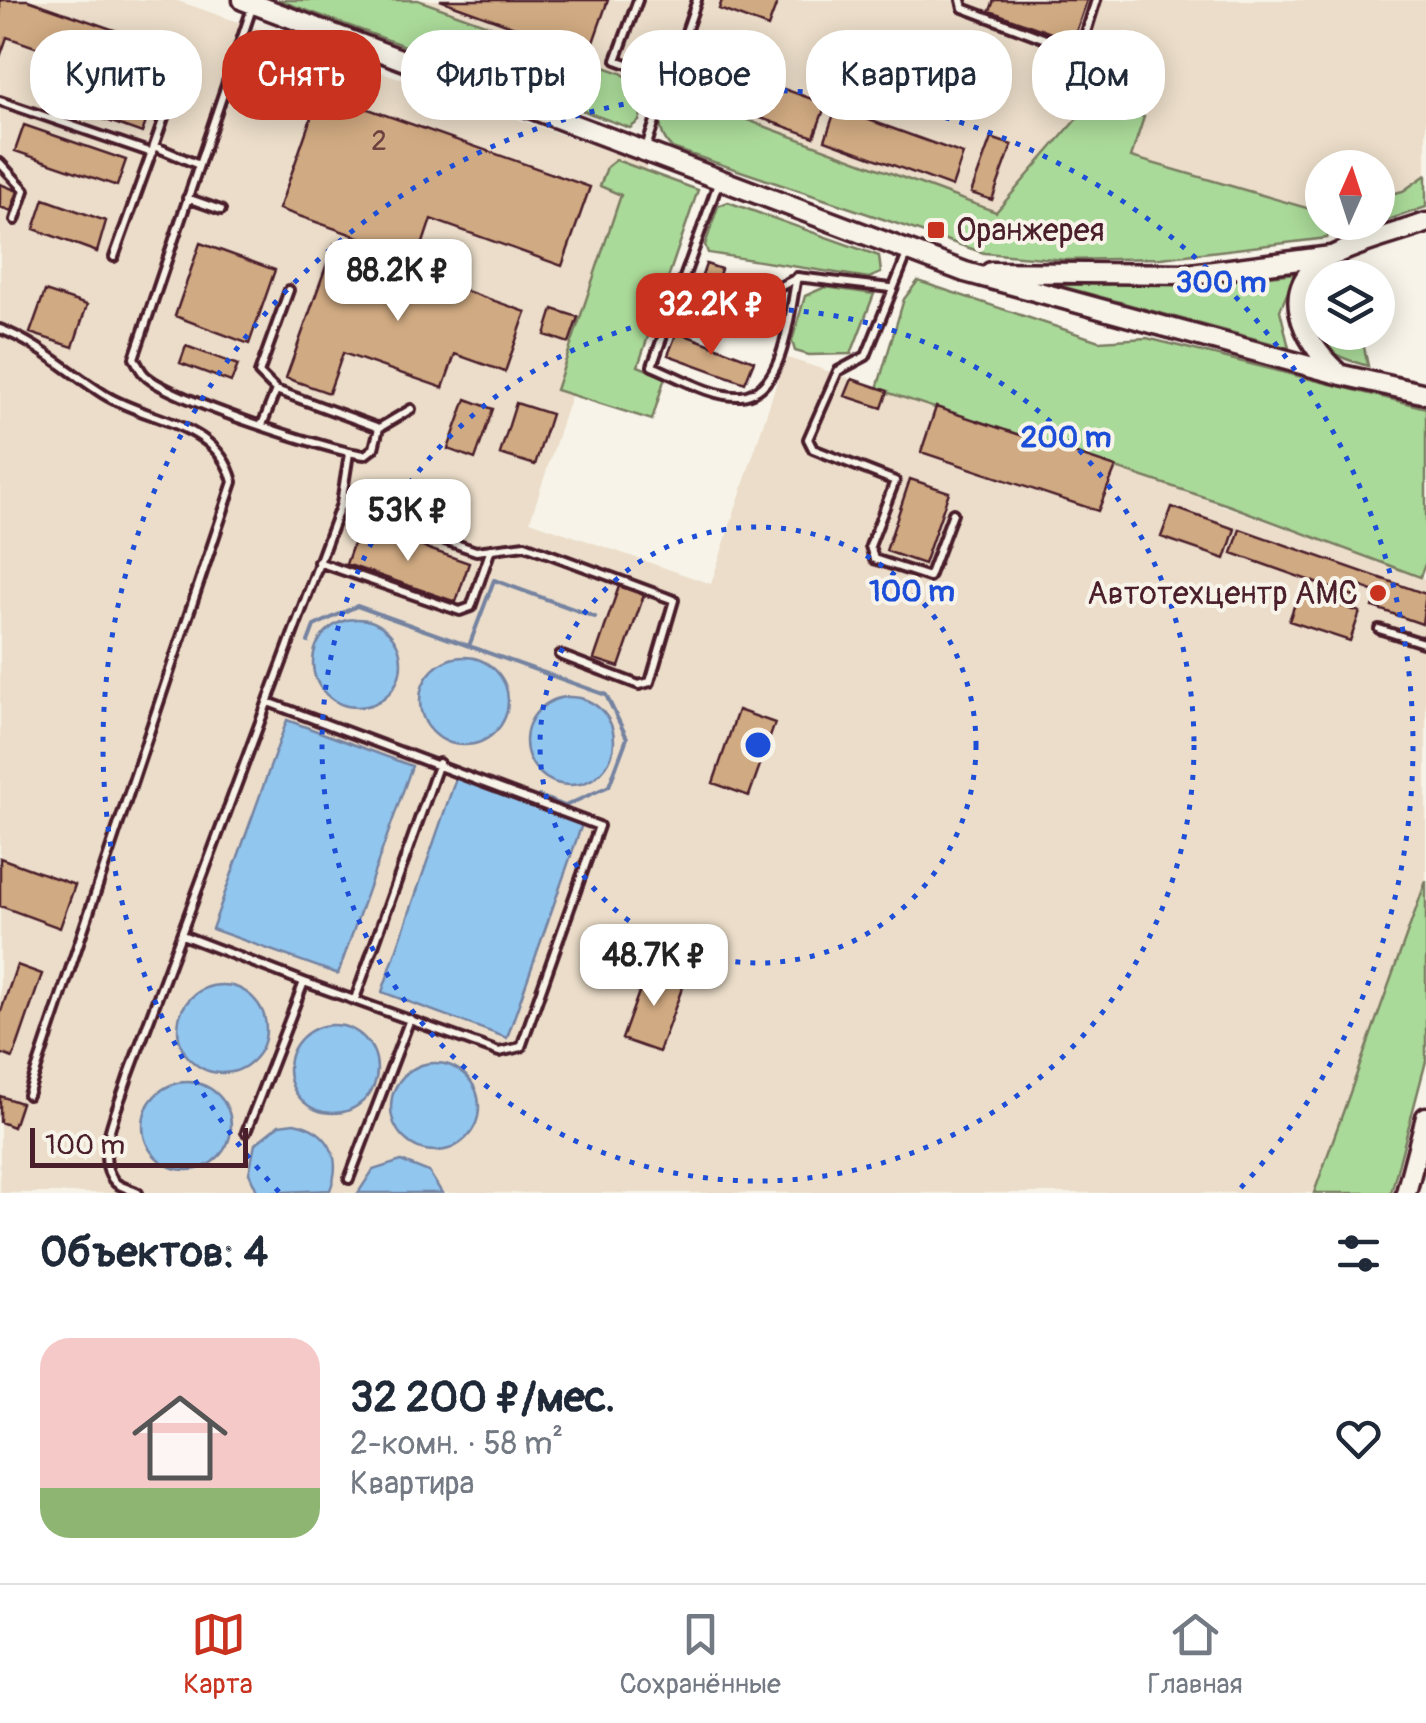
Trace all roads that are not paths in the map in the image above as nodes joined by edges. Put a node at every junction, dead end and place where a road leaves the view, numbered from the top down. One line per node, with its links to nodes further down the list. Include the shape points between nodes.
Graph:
1 (638, 0): 6 (lane)
2 (697, 0): 7 (lane)
3 (962, 0): 4 (lane, via 963,8 1080,52)
4 (1096, 0)
5 (248, 2): 12 (main road); 14 (lane)
6 (627, 30)
7 (687, 30)
8 (0, 99): 11 (lane)
9 (163, 120): 11 (lane)
10 (656, 120): 12 (lane)
11 (153, 150): 14 (lane); 22 (lane)
12 (645, 152): 15 (main road)
13 (0, 163): 18 (lane, via 26,190)
14 (199, 164): 16 (lane)
15 (720, 180): 20 (main road); 27 (lane)
16 (187, 198): 17 (lane); 33 (lane, via 134,358 145,376 167,389)
17 (221, 210)
18 (16, 220)
19 (1426, 223): 21 (main road)
20 (908, 251): 23 (main road); 25 (lane)
21 (1331, 256): 23 (main road, via 1192,274); 29 (main road, via 1304,283 1299,319 1314,350)
22 (114, 257)
23 (965, 272): 29 (main road)
24 (798, 278): 25 (lane); 27 (lane, via 735,310); 27 (lane, via 780,360 766,384 743,396 652,366)
25 (890, 288): 37 (lane, via 866,356 838,371 808,439 813,449 895,482 870,546 874,559 930,577)
26 (289, 290): 30 (lane, via 260,373)
27 (680, 291)
28 (0, 330): 49 (lane, via 110,398 168,418 214,447 228,462 233,482)
29 (1342, 376): 31 (main road)
30 (276, 390): 33 (lane); 34 (lane)
31 (1426, 394)
32 (411, 409): 34 (lane)
33 (262, 425): 35 (lane)
34 (380, 428): 35 (lane, via 374,448 365,455)
35 (349, 453): 36 (lane)
36 (341, 504): 38 (lane, via 476,551); 39 (lane)
37 (954, 513)
38 (491, 549): 39 (lane, via 470,607 460,611); 42 (lane, via 525,544 674,600 650,682 639,685)
39 (318, 562): 43 (lane)
40 (1379, 629): 41 (lane)
41 (1426, 640)
42 (560, 655)
43 (268, 702): 44 (lane); 45 (lane)
44 (439, 763): 47 (lane); 48 (lane, via 599,826 521,1047 499,1052)
45 (182, 935): 46 (lane); 54 (lane, via 107,1146 106,1164 116,1182)
46 (304, 982): 47 (lane); 51 (lane)
47 (355, 998): 48 (lane)
48 (410, 1019): 53 (lane)
49 (28, 1095)
50 (1426, 1117): 52 (main road)
51 (246, 1132)
52 (1420, 1165): 55 (main road)
53 (349, 1179)
54 (138, 1193)
55 (1406, 1193)

